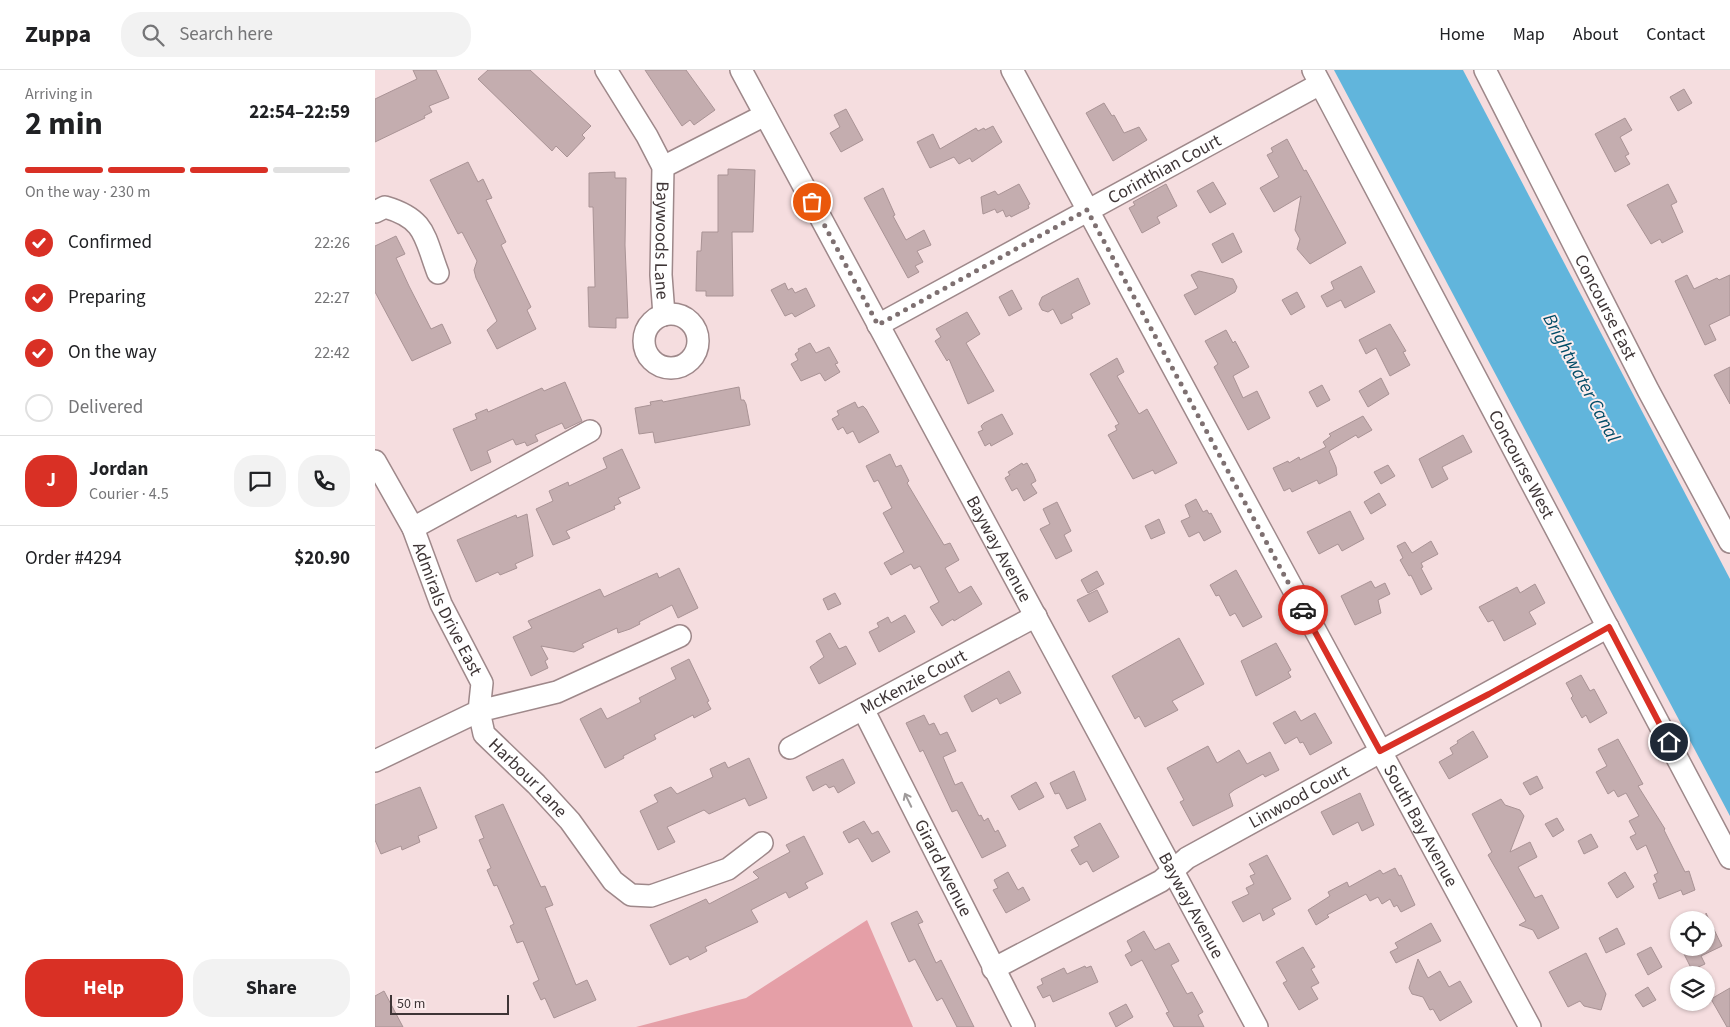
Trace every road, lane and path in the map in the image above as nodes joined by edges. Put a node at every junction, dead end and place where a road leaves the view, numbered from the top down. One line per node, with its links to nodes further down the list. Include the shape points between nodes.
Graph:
1 (606, 70): 7 (street, Baywoods Lane)
2 (741, 70): 6 (street, Bayway Avenue)
3 (1012, 70): 8 (street, South Bay Avenue)
4 (1485, 70): 15 (street, Concourse East, via 1644,382)
5 (1316, 77): 8 (street, Corinthian Court); 19 (street, Concourse West)
6 (765, 115): 7 (street, Baywoods Lane); 12 (street, Bayway Avenue)
7 (663, 167): 11 (street, Baywoods Lane, via 661,275)
8 (1087, 210): 12 (street, Corinthian Court); 24 (street, South Bay Avenue)
9 (375, 212): 10 (street, via 385,207 405,213 421,227)
10 (437, 273)
11 (664, 314)
12 (878, 325): 18 (street, Bayway Avenue)
13 (590, 431): 16 (street)
14 (375, 461): 16 (street, Admirals Drive East)
15 (1724, 518): 17 (street, Concourse East)
16 (413, 528): 22 (street, Admirals Drive East, via 441,604 482,683)
17 (1730, 542)
18 (1036, 616): 21 (street, McKenzie Court); 28 (street, Bayway Avenue)
19 (1609, 627): 24 (street, Linwood Court); 27 (street, Concourse West)
20 (680, 636): 22 (street, via 557,692)
21 (863, 708): 23 (street, McKenzie Court); 29 (street, Girard Avenue, one-way to 21)
22 (479, 711): 25 (street); 26 (street, Harbour Lane, via 484,734 570,821 613,881 631,895 651,896 728,869)
23 (790, 748)
24 (1380, 751): 28 (street, Linwood Court, via 1187,858); 32 (street, South Bay Avenue)
25 (375, 761)
26 (762, 843)
27 (1730, 858)
28 (1173, 870): 29 (street, Linwood Court, via 1161,881); 31 (street, Bayway Avenue)
29 (993, 969): 30 (street, Girard Avenue)
30 (1024, 1027)
31 (1257, 1027)
32 (1529, 1027)

